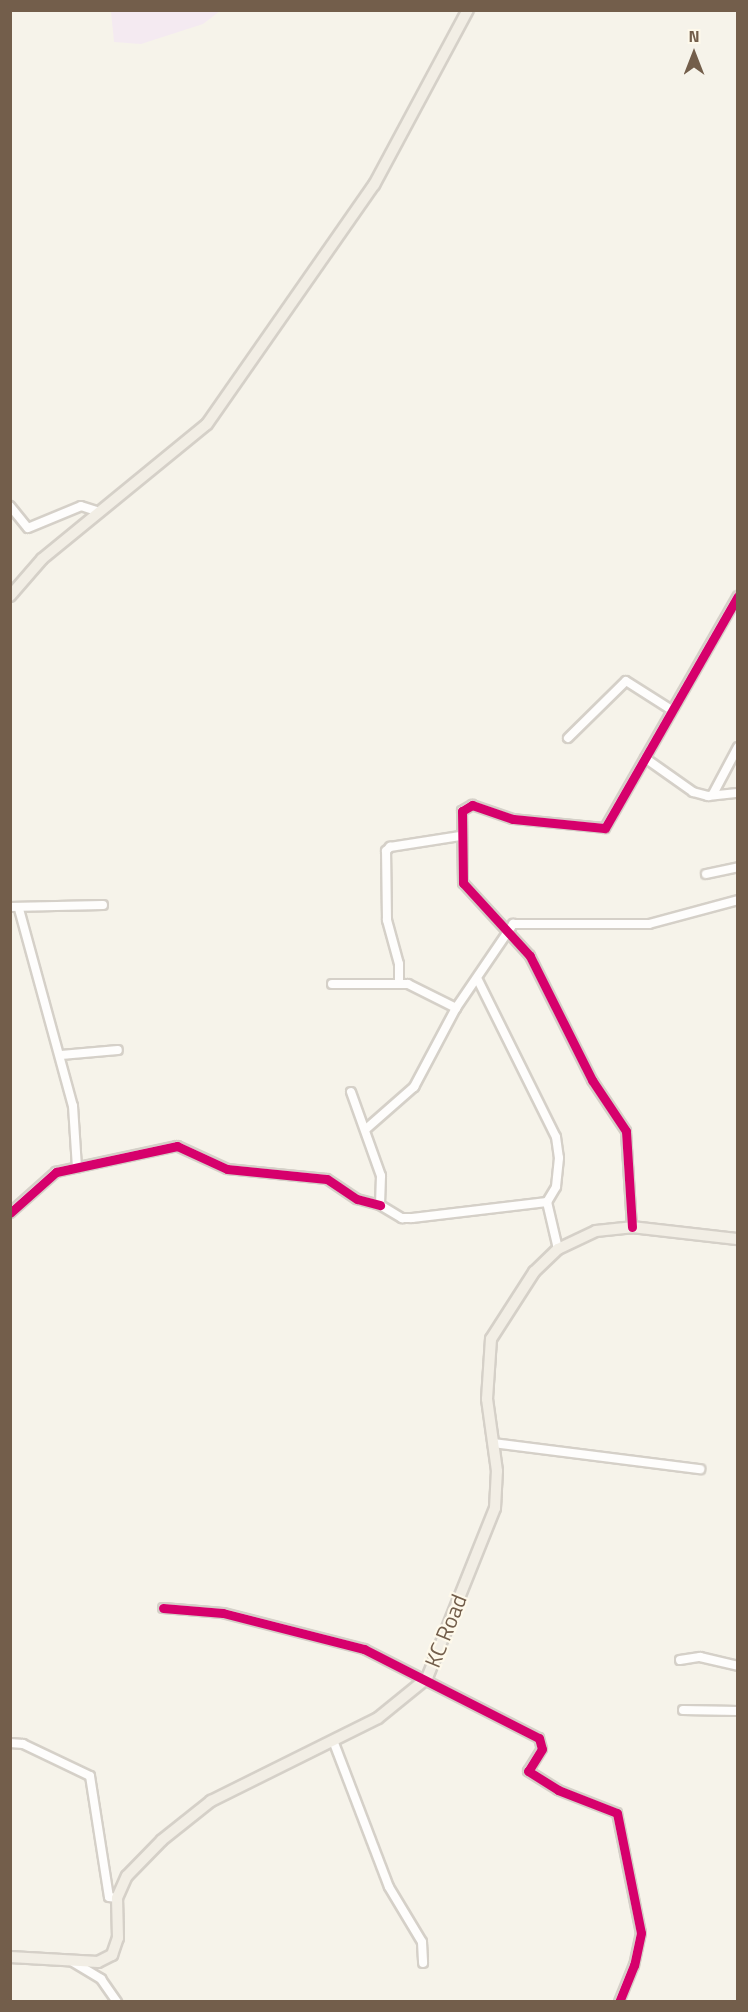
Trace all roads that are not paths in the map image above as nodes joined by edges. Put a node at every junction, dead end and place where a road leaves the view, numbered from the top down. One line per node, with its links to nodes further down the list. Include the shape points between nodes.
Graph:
1 (468, 10): 3 (main road, via 374,185 207,424)
2 (10, 506): 3 (street, via 28,528 81,506)
3 (99, 512): 4 (main road, via 42,559)
4 (10, 596)
5 (738, 596): 6 (street)
6 (670, 710): 7 (street, via 626,681); 9 (street)
7 (568, 738)
8 (738, 747): 11 (street)
9 (645, 758): 11 (street, via 693,792); 12 (street, via 604,828 513,819 472,805 462,811)
10 (738, 793): 11 (street)
11 (713, 795)
12 (460, 836): 18 (street, via 463,882); 21 (street, via 390,847 386,851 387,920 399,964)
13 (738, 867): 14 (street)
14 (706, 874)
15 (738, 900): 18 (street, via 649,924 513,924)
16 (103, 905): 17 (street)
17 (15, 908): 24 (street)
18 (508, 930): 19 (street); 31 (street, via 530,956 592,1080 626,1131)
19 (478, 980): 22 (street); 28 (street, via 556,1137 556,1186)
20 (332, 984): 21 (street)
21 (399, 984): 22 (street, via 424,989)
22 (456, 1008): 26 (street, via 414,1087)
23 (118, 1050): 24 (street)
24 (61, 1055): 27 (street, via 72,1106)
25 (351, 1092): 26 (street)
26 (366, 1129): 29 (street, via 381,1176)
27 (77, 1168): 29 (street, via 177,1146 228,1169 327,1179 357,1199); 30 (street, via 56,1172)
28 (548, 1203): 29 (street, via 412,1218 402,1218); 33 (street)
29 (380, 1205)
30 (10, 1213)
31 (632, 1227): 32 (main road, KC Road); 33 (main road, KC Road, via 596,1231)
32 (738, 1239)
33 (558, 1249): 34 (main road, KC Road, via 534,1272 491,1339 487,1399)
34 (494, 1443): 35 (street); 39 (main road, KC Road, via 498,1471 495,1508)
35 (700, 1469)
36 (163, 1608): 39 (street, via 223,1613 364,1649)
37 (680, 1660): 38 (street, via 700,1657)
38 (738, 1666)
39 (427, 1678): 43 (main road, KC Road, via 378,1718); 49 (street, via 539,1738 542,1749 528,1771 558,1790 617,1813 641,1934 634,1965)
40 (683, 1710): 41 (street)
41 (738, 1711)
42 (10, 1743): 44 (street, via 23,1744 90,1776 109,1897)
43 (334, 1743): 44 (main road, KC Road, via 211,1801 127,1876); 47 (street, via 389,1887 422,1942)
44 (117, 1898): 46 (main road, via 118,1938 112,1955 98,1962)
45 (10, 1957): 46 (main road)
46 (73, 1962): 48 (street, via 101,1979)
47 (423, 1963)
48 (117, 2001)
49 (619, 2001)

